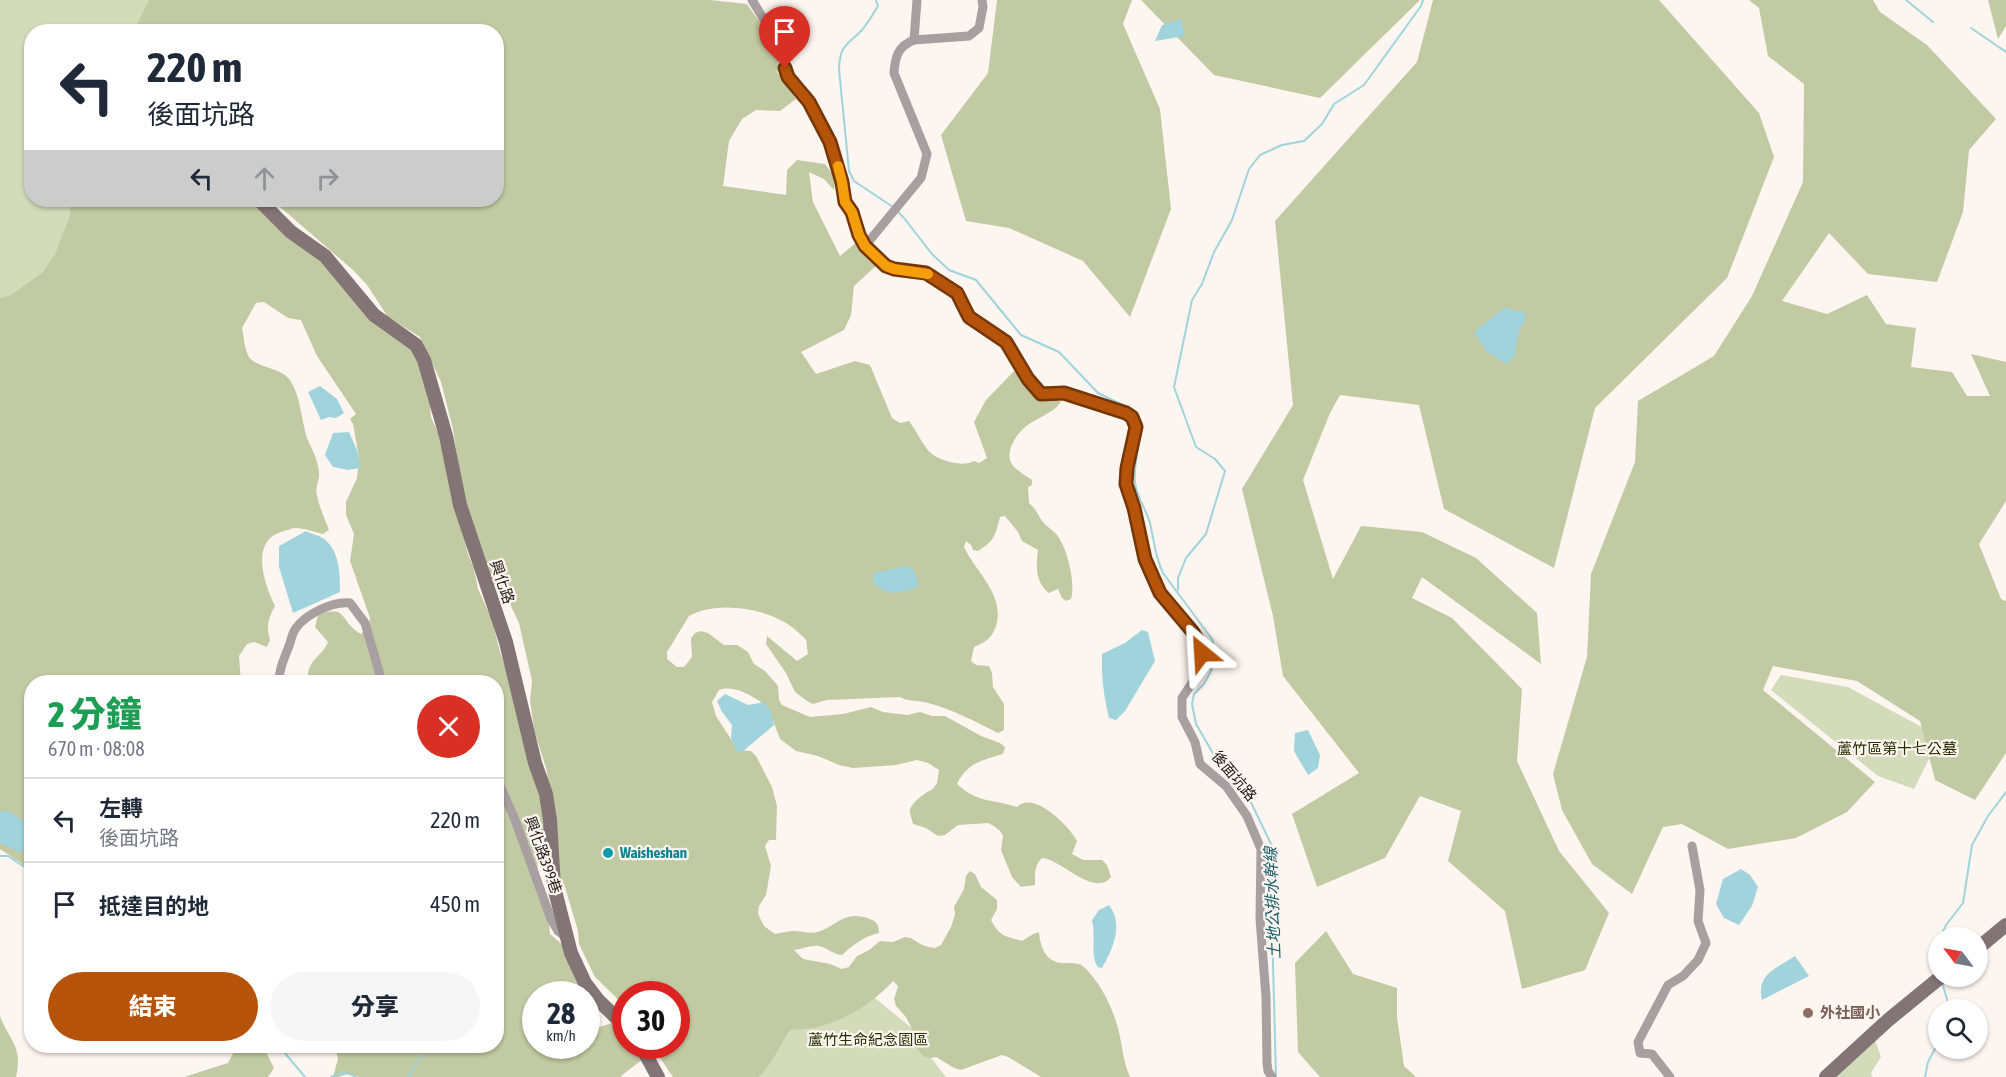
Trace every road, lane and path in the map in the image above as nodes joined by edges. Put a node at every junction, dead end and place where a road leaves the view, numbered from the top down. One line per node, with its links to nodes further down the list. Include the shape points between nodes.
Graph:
1 (752, 0): 6 (street, 後面坑路, via 783,51 788,77 809,102 830,142 845,202)
2 (917, 0): 4 (street)
3 (982, 0): 4 (street, via 979,28 969,36)
4 (914, 40): 6 (street, via 905,43 895,58 894,73 927,154 921,178)
5 (265, 207): 12 (street, 興化路, via 325,256 374,315 416,345 424,360 446,436 460,505 506,642 546,794 554,887)
6 (865, 246): 17 (street, 後面坑路, via 886,266 926,273 957,293 969,317 1006,342 1041,394 1064,393 1088,400 1126,413 1136,423 1126,484 1145,559 1160,593 1201,645 1196,677 1182,698 1182,717 1195,742 1200,764 1226,786 1247,816 1260,849 1260,919 1267,1063)
7 (279, 675): 8 (street, via 295,629 307,618 344,602 350,603 365,623)
8 (380, 675)
9 (504, 798): 12 (street, 興化路399巷, via 551,919)
10 (1692, 846): 19 (street, via 1700,890 1698,921 1706,943 1698,960 1668,985 1638,1042 1641,1053 1652,1054)
11 (2006, 925): 13 (street)
12 (567, 938): 15 (street, 興化路, via 585,983)
13 (1988, 940)
14 (1929, 987): 20 (street)
15 (612, 1014)
16 (648, 1059): 18 (street)
17 (1271, 1076)
18 (658, 1077)
19 (1670, 1077)
20 (1826, 1077)

